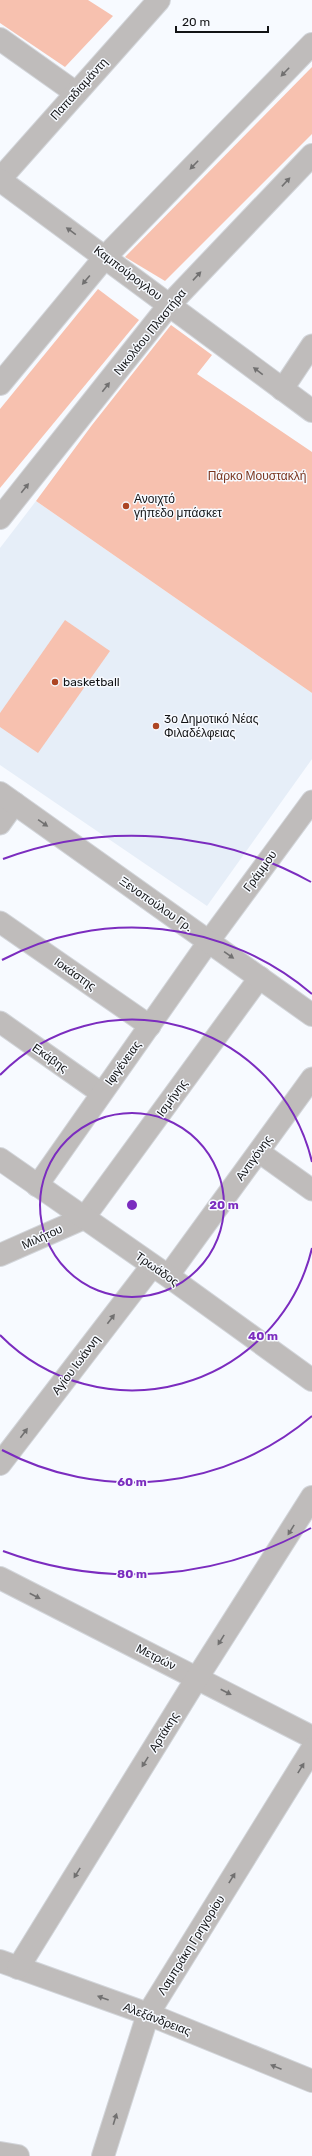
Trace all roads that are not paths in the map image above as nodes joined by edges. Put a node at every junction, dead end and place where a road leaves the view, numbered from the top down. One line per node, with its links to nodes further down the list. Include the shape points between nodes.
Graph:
1 (159, 0): 4 (street, Παπαδιαμάντη)
2 (0, 40): 4 (street)
3 (312, 44): 7 (street, one-way to 7)
4 (76, 93): 6 (street, Παπαδιαμάντη)
5 (312, 155): 8 (street, Νικολάου Πλαστήρα, one-way to 5)
6 (0, 179): 7 (street, Καμπούρογλου, one-way to 6)
7 (106, 256): 8 (street, Καμπούρογλου); 10 (street, one-way to 10)
8 (170, 304): 11 (street, Καμπούρογλου, one-way to 8); 13 (street, Νικολάου Πλαστήρα, one-way to 8)
9 (312, 344): 11 (street)
10 (0, 384)
11 (282, 390): 12 (street, Καμπούρογλου)
12 (312, 411)
13 (0, 518)
14 (8, 798): 16 (street); 18 (street, Ξενoπούλου Γρ., one-way to 18)
15 (312, 801): 18 (street, Γράμμου)
16 (0, 824)
17 (0, 922): 22 (street, Ιοκάστης)
18 (209, 941): 19 (street, Ξενoπούλου Γρ., one-way to 19); 22 (street, Ιφιγένειας)
19 (260, 977): 20 (street, Ξενoπούλου Γρ.); 29 (street, Ισμήνης)
20 (311, 1011)
21 (0, 1022): 24 (street, Εκάβης)
22 (150, 1026): 24 (street, Ιφιγένειας)
23 (312, 1078): 25 (street, Αντιγόνης)
24 (101, 1093): 27 (street, Ιφιγένειας)
25 (259, 1152): 28 (street); 31 (street, Αντιγόνης)
26 (0, 1159): 27 (street, Τρωάδος)
27 (37, 1186): 29 (street, Τρωάδος)
28 (312, 1190)
29 (84, 1218): 30 (street, Μιλήτου); 31 (street, Τρωάδος)
30 (0, 1255)
31 (160, 1271): 32 (street, Τρωάδος); 33 (street, Αγίου Ιωάννη, one-way to 31)
32 (312, 1380)
33 (0, 1464)
34 (312, 1497): 36 (street, Αρτάκης, one-way to 36)
35 (0, 1578): 36 (street, Μετρών, one-way to 36)
36 (197, 1678): 37 (street, Μετρών, one-way to 37); 39 (street, Αρτάκης, one-way to 39)
37 (312, 1737)
38 (312, 1750): 40 (street, Λαμπράκη Γρηγορίου, one-way to 38)
39 (9, 1965): 40 (street, Αλεξάνδρειας, one-way to 39)
40 (148, 2014): 41 (street, Αλεξάνδρειας, one-way to 40); 44 (street, Λαμπράκη Γρηγορίου, one-way to 40)
41 (312, 2081)
42 (0, 2153): 43 (street)
43 (18, 2156)
44 (103, 2156)

